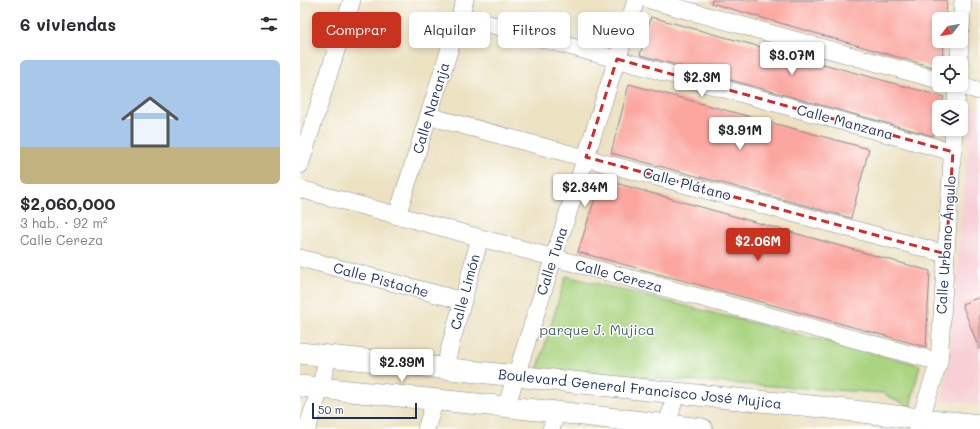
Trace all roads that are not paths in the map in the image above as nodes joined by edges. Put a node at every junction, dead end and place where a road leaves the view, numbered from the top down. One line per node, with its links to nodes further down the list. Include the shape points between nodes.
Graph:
1 (352, 0): 18 (street)
2 (465, 0): 6 (street, Calle Naranja)
3 (636, 0): 10 (street, Calle Tuna)
4 (650, 0): 11 (street)
5 (963, 0): 7 (street)
6 (461, 12)
7 (962, 12)
8 (490, 24): 10 (street, Calle Manzana)
9 (450, 48): 14 (street, Calle Naranja)
10 (617, 59): 16 (street, Calle Manzana); 17 (street, Calle Tuna)
11 (932, 78)
12 (968, 88): 13 (street)
13 (980, 91)
14 (428, 116): 17 (street, Calle Plátano); 20 (street, Calle Naranja)
15 (954, 136): 16 (street, Calle Urbano Ángulo)
16 (953, 152): 22 (street, Calle Urbano Ángulo)
17 (586, 157): 22 (street, Calle Plátano); 24 (street, Calle Tuna)
18 (300, 165)
19 (300, 189): 20 (street, Calle Cereza)
20 (397, 216): 21 (street, Calle Cereza)
21 (480, 238): 24 (street, Calle Cereza); 25 (street, Calle Limón)
22 (946, 254): 28 (street, Calle Urbano Ángulo)
23 (300, 258): 25 (street, Calle Pistache)
24 (553, 258): 28 (street, Calle Cereza); 31 (street, Calle Tuna)
25 (462, 301): 30 (street, Calle Limón)
26 (300, 353): 27 (street, Boulevard General Francisco José Mujica)
27 (328, 356): 29 (street, Boulevard General Francisco José Mujica); 32 (street)
28 (939, 362): 38 (street, Calle Urbano Ángulo)
29 (390, 363): 30 (street, Boulevard General Francisco José Mujica); 34 (street)
30 (444, 369): 31 (street, Boulevard General Francisco José Mujica)
31 (516, 377): 33 (street, Boulevard General Francisco José Mujica); 36 (street, Calle Tuna)
32 (310, 387): 34 (street); 41 (street)
33 (676, 394): 38 (street, Boulevard General Francisco José Mujica, via 821,407); 40 (street)
34 (382, 395): 35 (street)
35 (435, 400): 36 (street); 42 (street)
36 (506, 407): 37 (street)
37 (554, 420): 40 (street)
38 (919, 424): 39 (street, Boulevard General Francisco José Mujica)
39 (980, 425)
40 (667, 427): 43 (street)
41 (307, 429)
42 (426, 429)
43 (702, 429)

